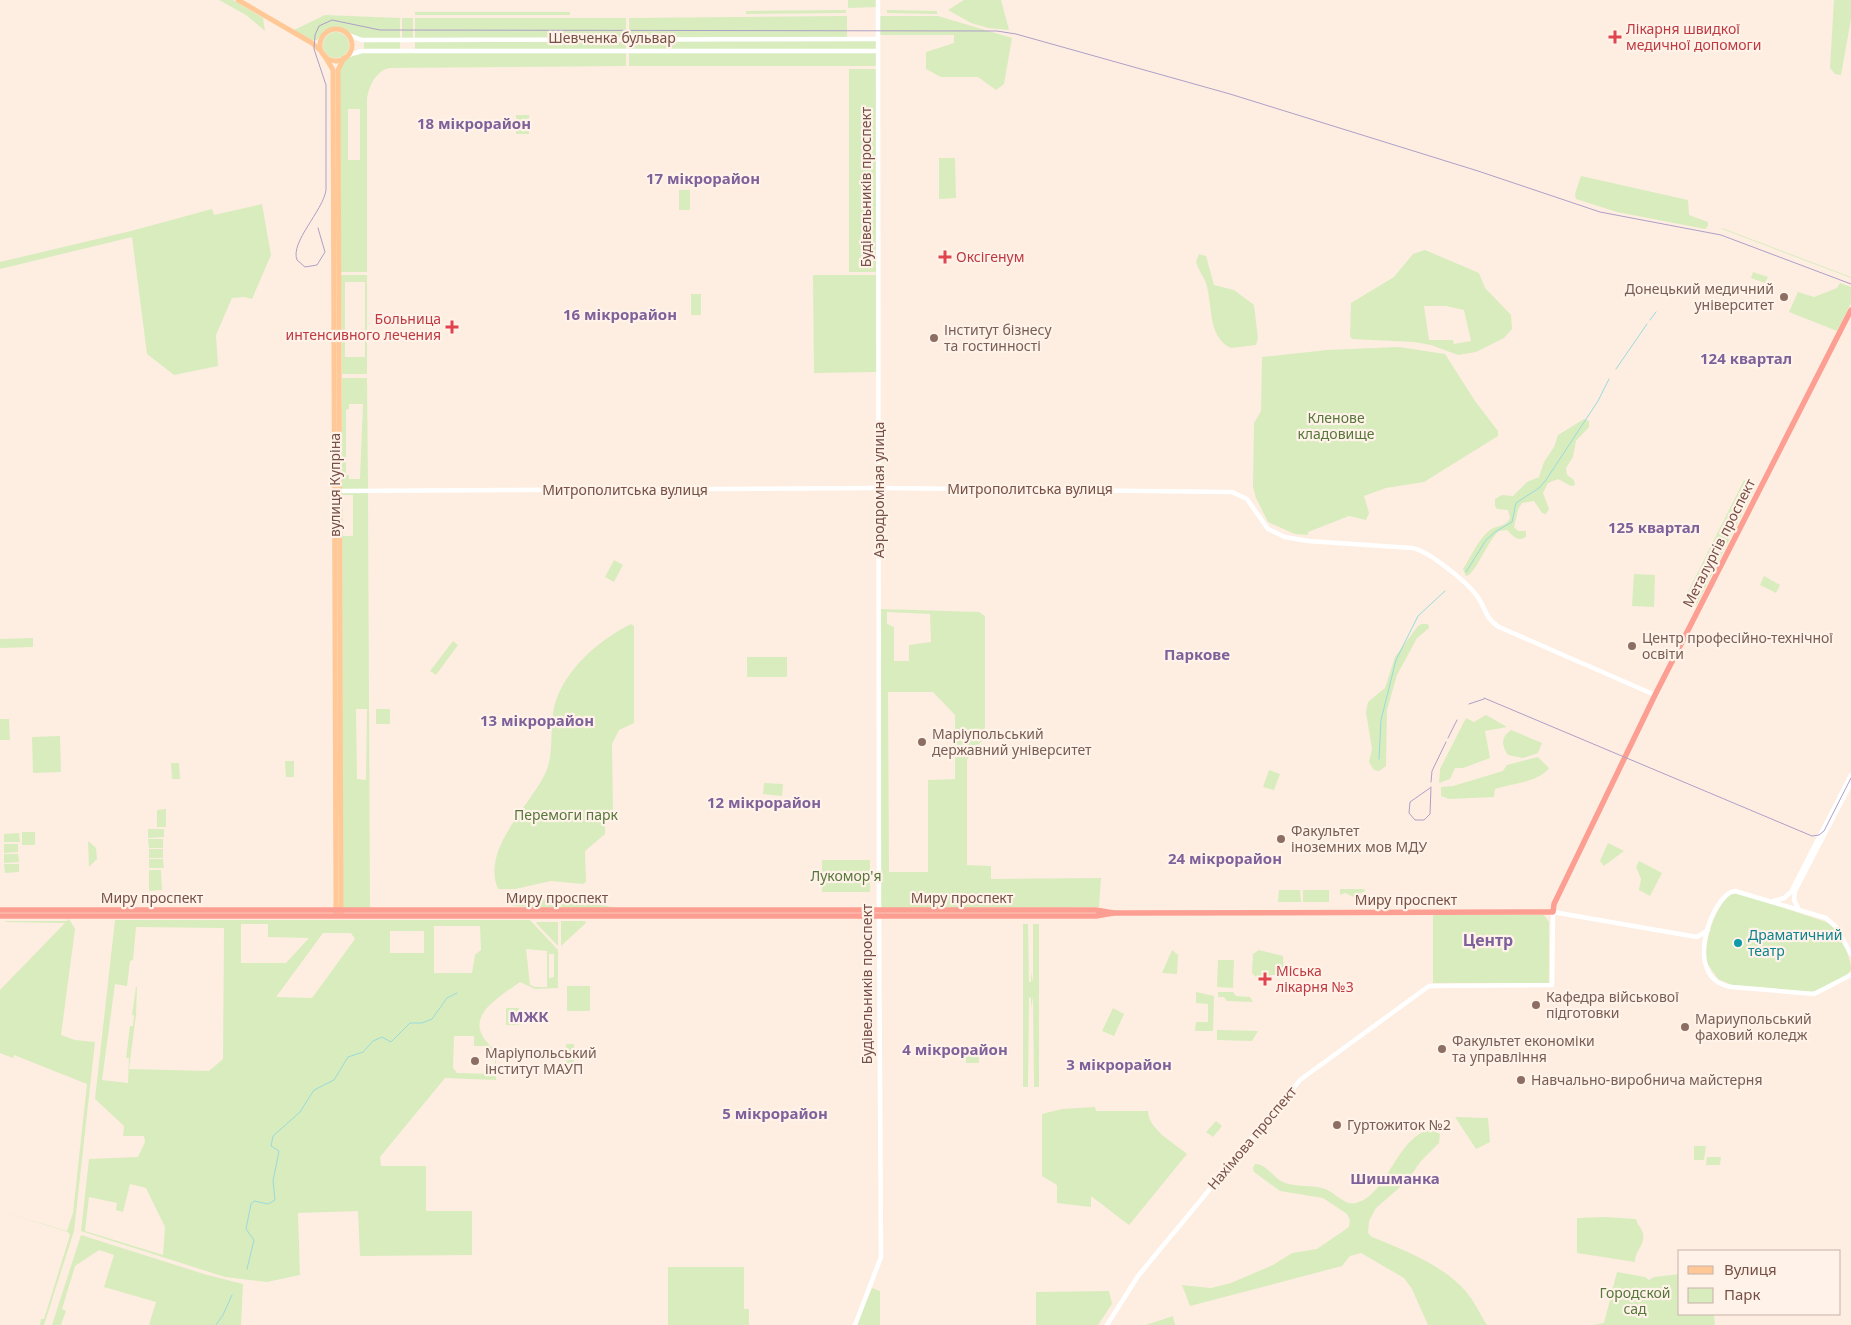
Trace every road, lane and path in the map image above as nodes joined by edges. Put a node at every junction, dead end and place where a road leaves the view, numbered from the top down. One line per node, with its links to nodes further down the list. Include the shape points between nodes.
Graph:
1 (238, 0): 9 (main road)
2 (878, 0): 6 (main road, Будівельників проспект)
3 (348, 35): 4 (main road, via 334,29); 7 (main road, Шевченка бульвар, via 362,40); 15 (main road, via 352,44)
4 (321, 38): 9 (main road); 14 (main road)
5 (628, 39): 6 (main road, Шевченка бульвар); 8 (main road, Шевченка бульвар); 12 (main road)
6 (878, 39): 13 (main road, Будівельників проспект)
7 (401, 40): 8 (main road, Шевченка бульвар); 10 (main road)
8 (414, 40): 11 (main road)
9 (312, 43): 14 (main road)
10 (401, 51): 11 (main road, Шевченка бульвар); 15 (main road, Шевченка бульвар, via 362,51)
11 (414, 51): 12 (main road, Шевченка бульвар)
12 (628, 51): 13 (main road, Шевченка бульвар)
13 (878, 51): 18 (main road, Будівельників проспект)
14 (322, 53): 15 (main road, via 333,60); 16 (main road, вулиця Купріна, via 333,70)
15 (346, 57): 16 (main road, вулиця Купріна, via 338,70)
16 (336, 274): 20 (main road, вулиця Купріна)
17 (1851, 310): 22 (highway, Металургів проспект)
18 (879, 374): 19 (main road, Аэродромная улица)
19 (879, 488): 20 (main road, Митрополитська вулиця); 21 (main road, Аэродромная улица); 22 (main road, Митрополитська вулиця, via 1232,492 1251,503 1268,529 1285,537 1424,551 1477,596 1484,613 1495,624)
20 (337, 491): 31 (main road, вулиця Купріна)
21 (880, 607): 30 (main road, Будівельників проспект)
22 (1656, 695): 28 (highway, Металургів проспект, via 1554,904)
23 (1851, 775): 25 (main road, via 1791,892 1782,899)
24 (1851, 782): 26 (main road, via 1795,891 1794,900)
25 (1771, 900): 26 (main road); 33 (main road, via 1739,891 1727,892)
26 (1799, 909): 36 (main road, via 1829,920)
27 (0, 910): 29 (highway, Миру проспект)
28 (1553, 912): 30 (highway, Миру проспект, via 1113,913 1103,916); 34 (main road, Миру проспект); 38 (main road, Металургів проспект, via 1552,985)
29 (36, 913): 31 (highway, Миру проспект); 32 (highway, Миру проспект)
30 (879, 913): 31 (highway, Миру проспект); 39 (main road, Будівельників проспект, via 881,1257)
31 (338, 914)
32 (0, 916)
33 (1708, 930): 34 (main road); 35 (main road)
34 (1697, 937): 35 (main road)
35 (1704, 947): 37 (main road, via 1703,961 1707,970 1727,986 1814,994)
36 (1851, 954)
37 (1850, 975)
38 (1431, 986): 40 (main road, Нахімова проспект, via 1295,1085 1138,1276)
39 (855, 1325)
40 (1107, 1325)

